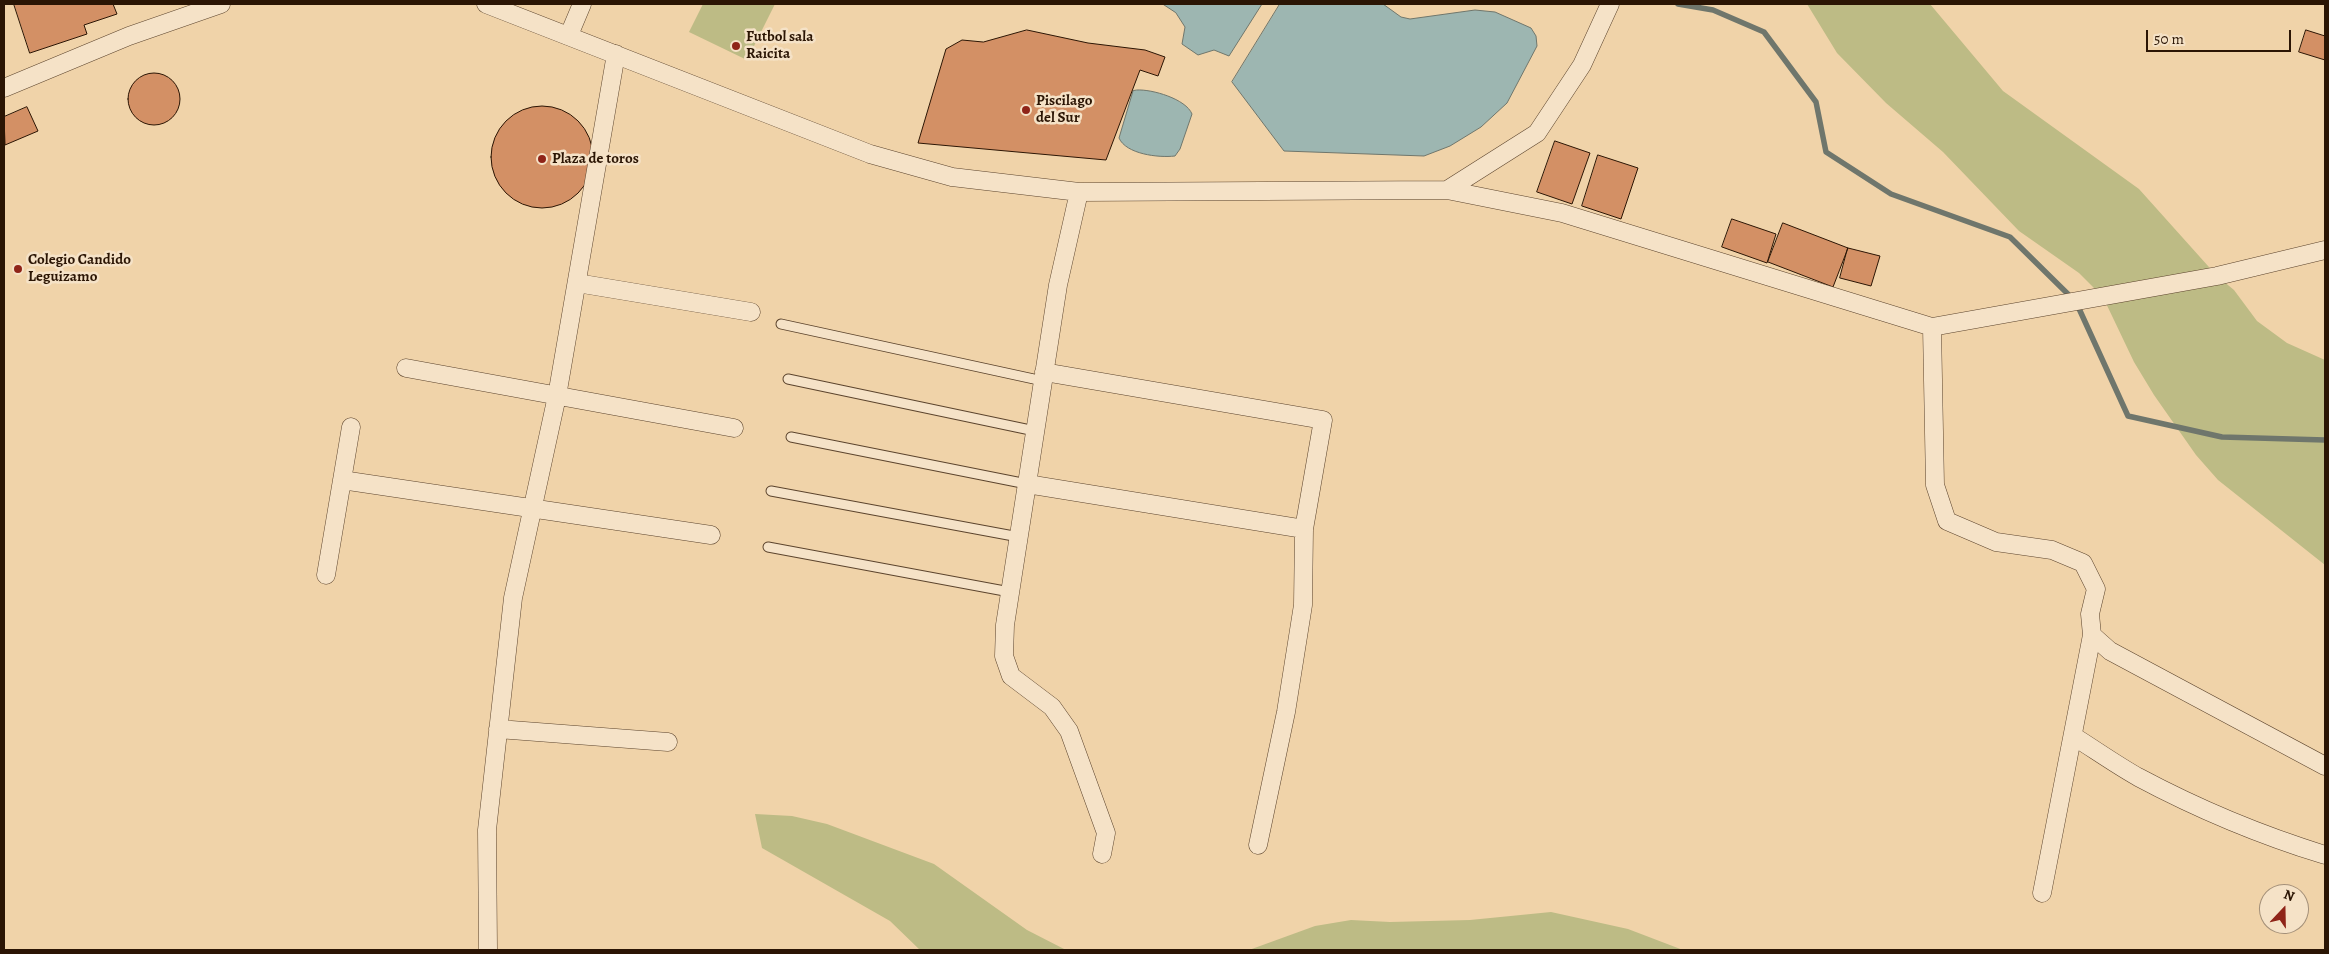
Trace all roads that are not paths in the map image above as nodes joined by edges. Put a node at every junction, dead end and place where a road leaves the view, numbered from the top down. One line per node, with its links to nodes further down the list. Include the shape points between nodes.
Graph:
1 (220, 4): 5 (street)
2 (486, 4): 6 (street)
3 (582, 4): 6 (street)
4 (1610, 4): 9 (street, via 1582,65 1537,132)
5 (196, 8): 8 (street)
6 (569, 35): 7 (street)
7 (616, 54): 10 (street, via 870,154 952,178); 12 (street)
8 (4, 88)
9 (1447, 190): 10 (street); 15 (street, via 1562,213)
10 (1079, 192): 17 (street, via 1058,285)
11 (2325, 250): 15 (street, via 2217,276)
12 (577, 283): 13 (street); 19 (street)
13 (751, 312)
14 (781, 324): 17 (lane)
15 (1932, 327): 34 (street, via 1935,485 1947,521 1996,542 2052,550 2082,563 2096,589 2090,614)
16 (406, 368): 19 (street)
17 (1044, 376): 22 (street); 28 (street, via 1322,420)
18 (788, 379): 22 (lane)
19 (556, 396): 21 (street); 27 (street)
20 (351, 427): 24 (street)
21 (734, 428)
22 (1035, 431): 25 (street)
23 (791, 437): 25 (lane)
24 (342, 480): 27 (street); 32 (street)
25 (1027, 484): 28 (street); 30 (street)
26 (770, 491): 30 (lane)
27 (531, 507): 29 (street); 35 (street, via 513,598)
28 (1304, 530): 39 (street, via 1303,605 1286,712)
29 (711, 536)
30 (1018, 537): 33 (street)
31 (768, 547): 33 (lane)
32 (326, 575)
33 (1010, 592): 40 (street, via 1005,625 1006,663 1011,676 1052,707 1069,731 1106,833)
34 (2092, 635): 36 (street); 38 (street, via 2110,651)
35 (498, 729): 37 (street); 43 (street, via 487,830)
36 (2073, 736): 41 (street, via 2136,776 2203,810); 42 (street)
37 (668, 742)
38 (2325, 766)
39 (1258, 845)
40 (1102, 854)
41 (2325, 855)
42 (2042, 894)
43 (488, 950)

